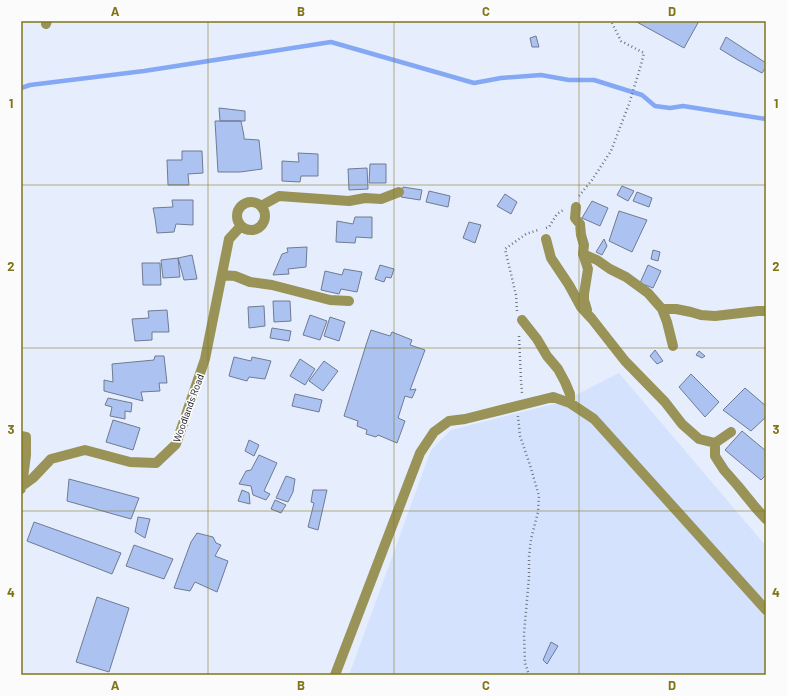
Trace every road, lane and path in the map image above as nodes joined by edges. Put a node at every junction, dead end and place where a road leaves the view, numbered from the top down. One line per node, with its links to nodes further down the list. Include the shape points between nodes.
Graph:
1 (399, 192): 2 (street, via 381,199 349,201 279,196)
2 (261, 206): 4 (street, via 255,202 248,202 241,206 237,219); 4 (street, via 265,212 265,220 261,226 255,230)
3 (576, 207): 6 (street, via 575,218 580,224)
4 (241, 226): 7 (street, Woodlands Road, via 229,239)
5 (546, 239): 11 (street, via 552,258 581,307)
6 (583, 254): 9 (street, via 626,277 648,293); 11 (street, via 588,269 584,300)
7 (222, 275): 8 (street, via 330,300); 19 (street, Woodlands Road, via 205,359 176,444 156,463 130,462 85,450 51,459)
8 (349, 301)
9 (662, 309): 10 (street, via 715,316); 13 (street)
10 (766, 311)
11 (592, 319): 18 (street, via 625,361 665,402 682,424 699,439)
12 (522, 320): 14 (street, via 566,382)
13 (673, 346)
14 (570, 402): 15 (street, via 553,397); 21 (street, via 594,419)
15 (518, 406): 22 (street, via 450,421 434,432 420,453); 23 (path, via 520,436 539,496 529,557 524,628)
16 (731, 432): 18 (street)
17 (21, 436): 19 (street, via 26,437)
18 (715, 443): 20 (street, via 715,456 724,470)
19 (22, 487)
20 (766, 520)
21 (766, 610)
22 (335, 675)
23 (528, 675)

